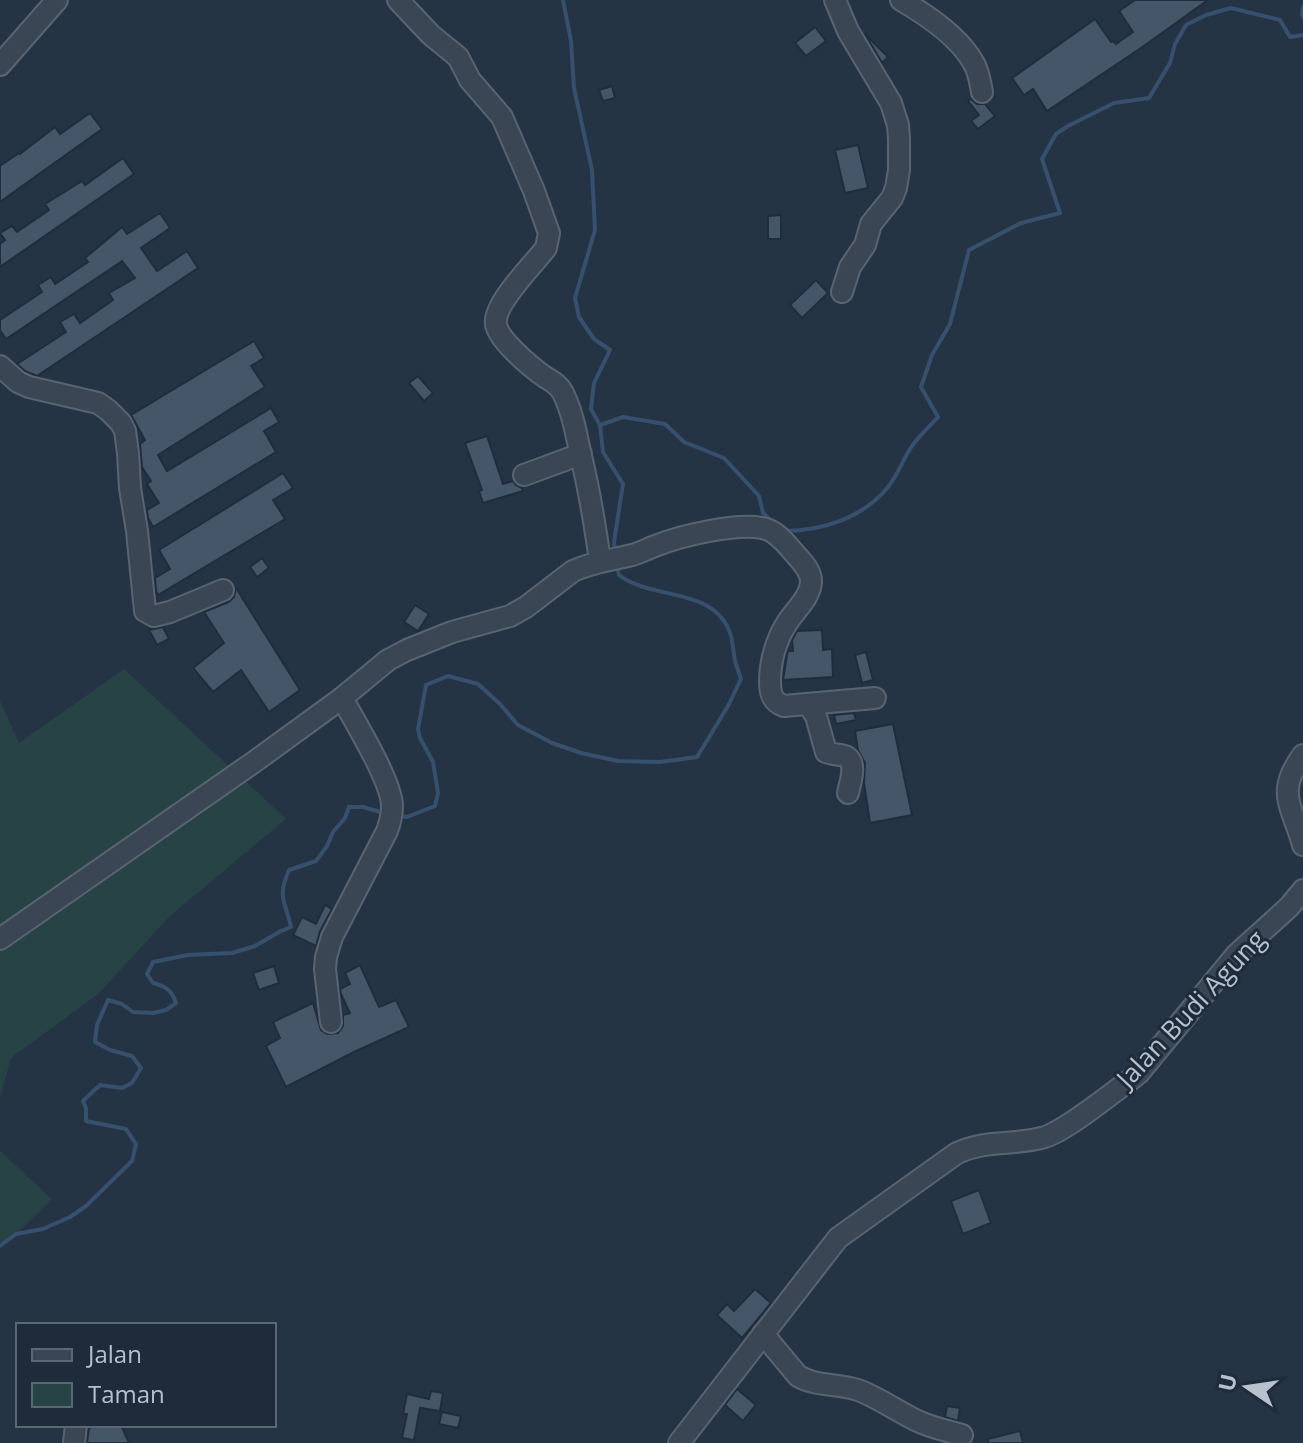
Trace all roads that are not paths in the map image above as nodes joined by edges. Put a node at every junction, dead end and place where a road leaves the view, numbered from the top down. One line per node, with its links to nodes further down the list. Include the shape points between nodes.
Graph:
1 (57, 0): 5 (street)
2 (398, 0): 9 (street, via 458,57 502,117 534,191 549,233 547,243 501,303 495,322 507,344 562,389)
3 (835, 0): 7 (street, via 891,103 899,139 896,188 871,224)
4 (901, 0): 6 (street, via 922,12 967,54)
5 (0, 65)
6 (982, 92)
7 (842, 292)
8 (0, 366): 12 (street, via 29,387 98,403 121,423 145,611 154,616 170,612)
9 (581, 454): 10 (street); 11 (street)
10 (524, 475)
11 (605, 560): 13 (street, via 573,571 510,616 407,650); 15 (street, via 686,536 738,528 777,535 808,569 811,585 780,637 770,689 778,705)
12 (223, 590)
13 (342, 698): 20 (street); 21 (street, via 380,771 391,813 326,957)
14 (875, 698): 15 (street)
15 (808, 704): 17 (street, via 826,752 851,761)
16 (1303, 755): 18 (street, via 1287,793)
17 (848, 793)
18 (1303, 845)
19 (1303, 890): 22 (street, Jalan Budi Agung, via 1236,955 1139,1073 1045,1137 980,1144 957,1153 838,1238)
20 (0, 939)
21 (331, 1022)
22 (763, 1334): 23 (street, via 804,1380 859,1390 920,1422); 24 (street, Jalan Budi Agung)
23 (962, 1435)
24 (679, 1443)

